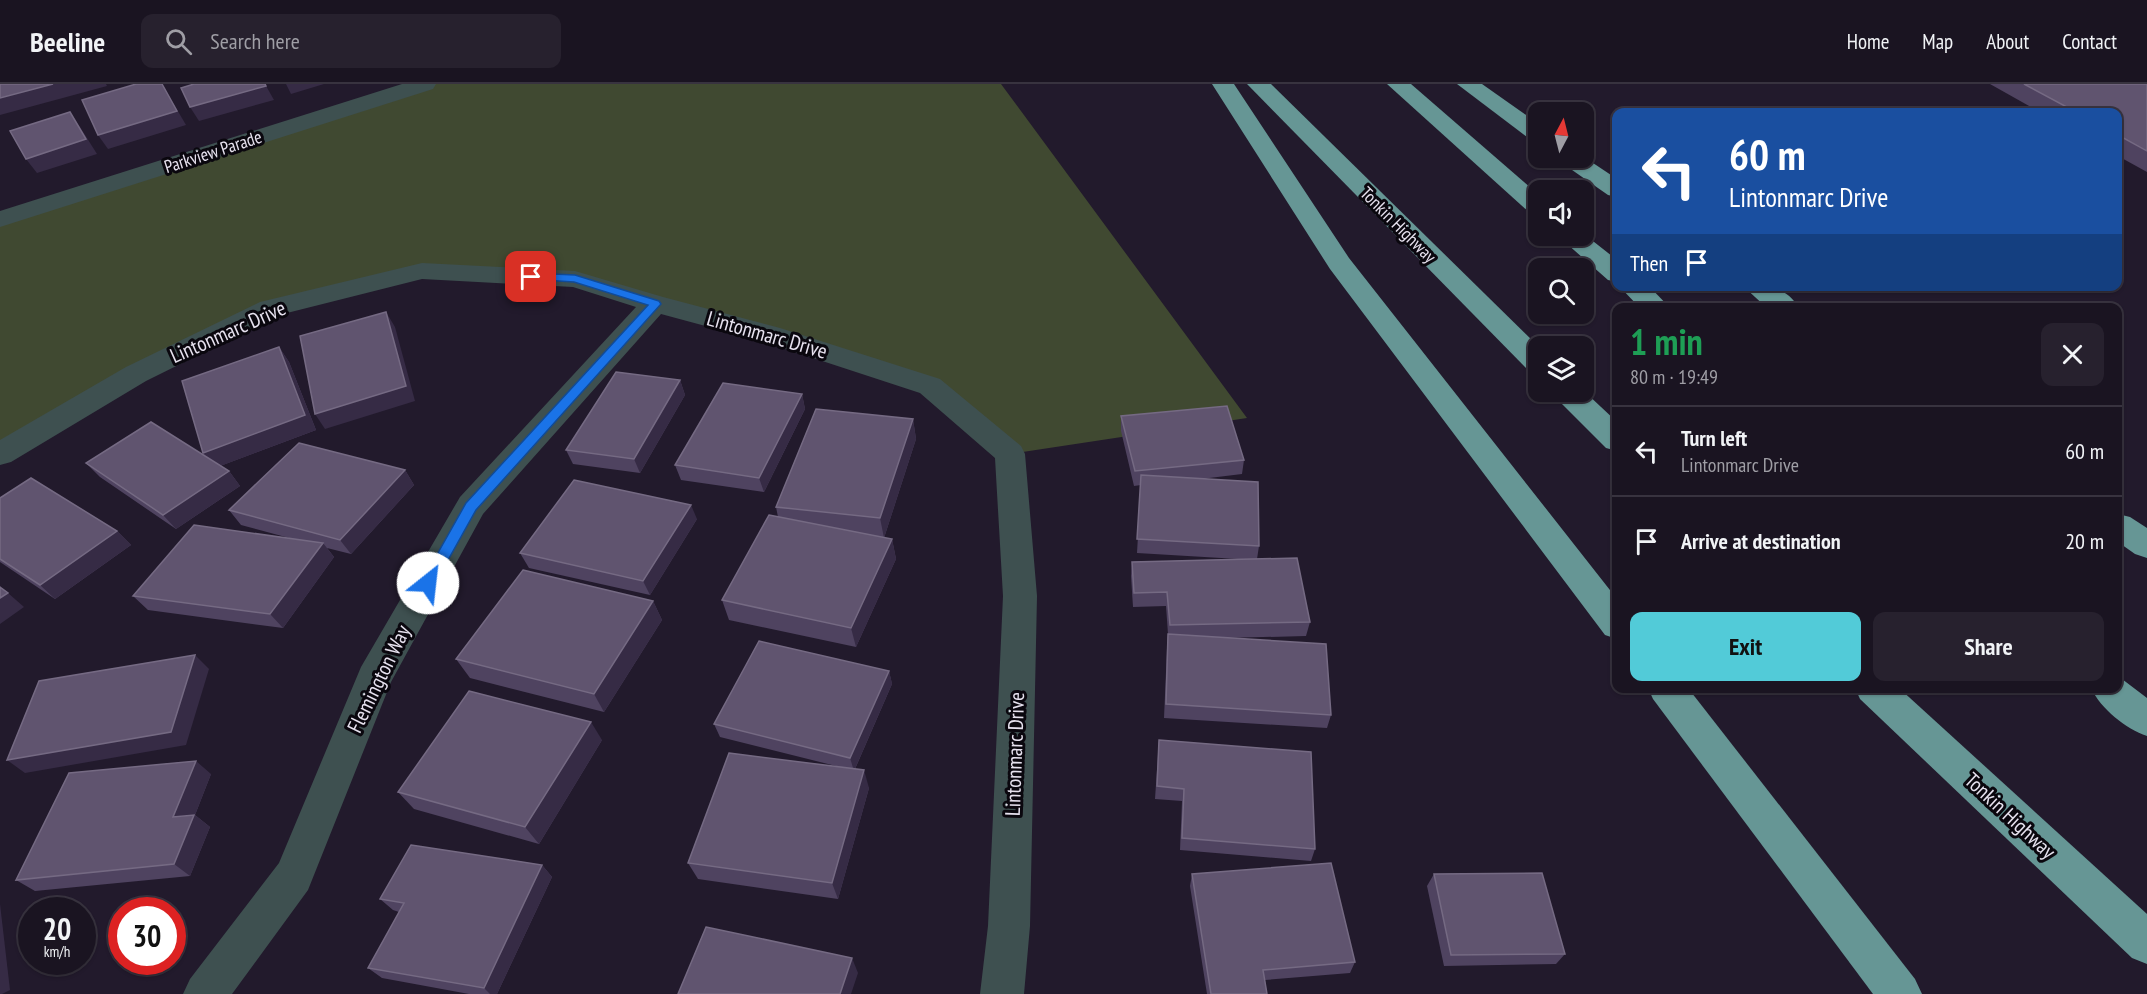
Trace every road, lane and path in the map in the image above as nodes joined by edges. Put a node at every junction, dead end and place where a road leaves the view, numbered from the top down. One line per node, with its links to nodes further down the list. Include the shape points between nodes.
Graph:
1 (425, 84): 10 (street, Parkview Parade)
2 (1223, 84): 24 (highway, via 1339,263)
3 (1258, 84): 18 (highway, Tonkin Highway)
4 (1398, 84): 9 (highway)
5 (1468, 84): 6 (highway)
6 (1528, 127)
7 (1585, 168): 8 (highway)
8 (1612, 187)
9 (1528, 198)
10 (0, 219)
11 (1583, 246): 12 (highway)
12 (1612, 270)
13 (1638, 291): 15 (highway)
14 (1763, 291): 16 (highway)
15 (1651, 303)
16 (1779, 303)
17 (655, 304): 21 (street, Lintonmarc Drive, via 575,279 422,271 270,308 136,374); 30 (street, Flemington Way, via 471,506 374,678 294,876); 31 (street, Lintonmarc Drive, via 770,334 930,386 1010,454 1020,596 1009,926)
18 (1528, 353)
19 (1577, 402): 20 (highway)
20 (1612, 435)
21 (0, 454)
22 (2122, 529): 23 (highway)
23 (2147, 545)
24 (1612, 618)
25 (1670, 693): 32 (highway)
26 (1878, 693): 29 (highway, Tonkin Highway)
27 (2115, 693): 28 (highway)
28 (2147, 720)
29 (2147, 943)
30 (205, 994)
31 (1002, 994)
32 (1900, 994)

